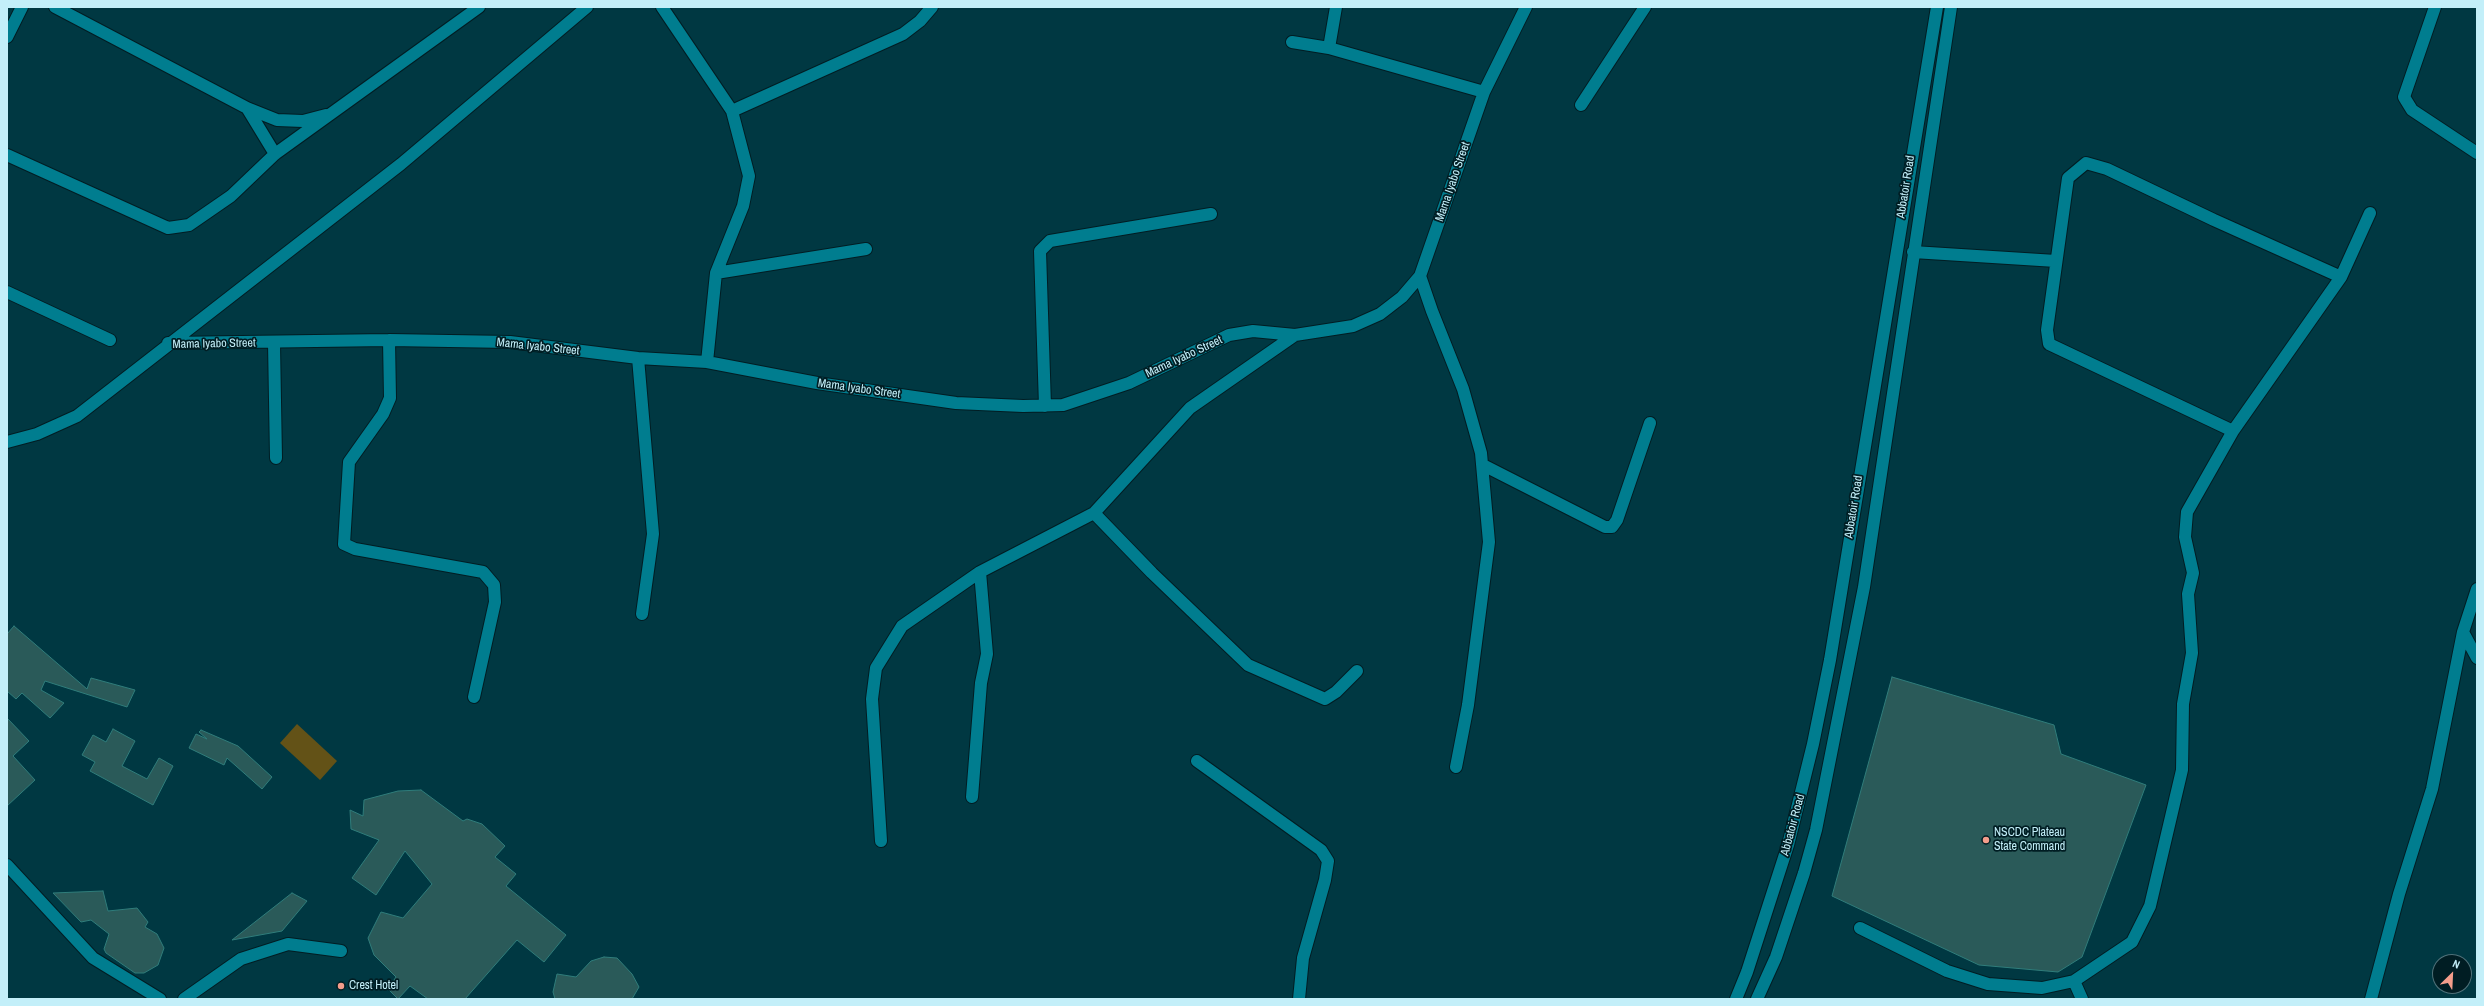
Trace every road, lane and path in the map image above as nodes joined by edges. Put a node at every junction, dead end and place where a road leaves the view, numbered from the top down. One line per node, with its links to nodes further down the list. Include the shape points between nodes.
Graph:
1 (22, 7): 13 (street)
2 (55, 7): 18 (street)
3 (479, 7): 20 (street)
4 (587, 7): 37 (street, via 401,164)
5 (662, 7): 19 (street)
6 (932, 7): 19 (street, via 920,21 903,34)
7 (1336, 7): 15 (street)
8 (1526, 7): 16 (street, Mama Iyabo Street)
9 (1645, 7): 17 (street)
10 (1937, 7): 65 (street, Abbatoir Road, via 1814,744 1788,845)
11 (1950, 7): 27 (street, Abbatoir Road)
12 (2435, 7): 21 (street, via 2404,97 2412,110)
13 (7, 37)
14 (1292, 42): 15 (street)
15 (1329, 48): 16 (street)
16 (1484, 92): 30 (street, Mama Iyabo Street)
17 (1581, 105)
18 (248, 108): 20 (street, via 277,120 302,121); 22 (street)
19 (732, 111): 29 (street, via 749,176 743,206)
20 (335, 113): 22 (street)
21 (2477, 153)
22 (275, 154): 23 (street, via 231,196 189,225 168,228)
23 (7, 155)
24 (2370, 213): 31 (street)
25 (1211, 214): 40 (street, via 1050,242 1040,251)
26 (866, 249): 29 (street)
27 (1914, 252): 28 (street); 66 (street, Abbatoir Road, via 1864,587 1816,830 1776,957)
28 (2056, 261): 31 (street, via 2068,178 2086,163 2107,169); 42 (street, via 2047,330 2049,344)
29 (716, 274): 39 (street)
30 (1420, 276): 33 (street, Mama Iyabo Street, via 1402,298 1380,314 1353,326); 45 (street, via 1463,389)
31 (2341, 277): 42 (street)
32 (7, 292): 34 (street)
33 (1295, 335): 40 (street, Mama Iyabo Street, via 1253,331 1229,335 1129,383 1063,405); 46 (street, via 1190,408)
34 (110, 340)
35 (389, 340): 36 (street, Mama Iyabo Street); 38 (street, Mama Iyabo Street, via 510,342); 53 (street, via 390,398 383,414 349,462 344,544 355,549 483,572 494,584 495,602)
36 (274, 343): 37 (street, Mama Iyabo Street); 44 (street)
37 (168, 344): 43 (street, Mama Iyabo Street, via 77,416 37,434)
38 (638, 358): 39 (street, Mama Iyabo Street); 49 (street, via 652,534)
39 (708, 362): 40 (street, Mama Iyabo Street, via 818,383 956,403)
40 (1045, 406)
41 (1650, 423): 45 (street, via 1617,520 1612,527 1605,527)
42 (2233, 431): 61 (street, via 2187,512 2185,537 2193,573 2188,594 2192,653 2183,704 2182,770 2150,906 2132,942)
43 (7, 442)
44 (276, 458)
45 (1483, 465): 55 (street, via 1489,542 1468,705)
46 (1094, 513): 47 (street); 52 (street, via 1248,665 1326,699)
47 (980, 572): 56 (street, via 987,654); 57 (street, via 902,626 876,668 872,699)
48 (2477, 589): 50 (street)
49 (642, 614)
50 (2463, 632): 51 (street); 68 (street, via 2432,789 2399,894)
51 (2477, 658)
52 (1357, 671)
53 (474, 697)
54 (1197, 761): 64 (street, via 1321,850 1328,861 1303,958)
55 (1456, 767)
56 (972, 796)
57 (881, 841)
58 (7, 866): 62 (street, via 93,958)
59 (1860, 928): 61 (street, via 1947,971 1988,984 2042,988)
60 (341, 951): 63 (street, via 288,944 241,959)
61 (2074, 981): 67 (street)
62 (160, 999)
63 (184, 999)
64 (1299, 999)
65 (1736, 999)
66 (1757, 999)
67 (2082, 999)
68 (2371, 999)

